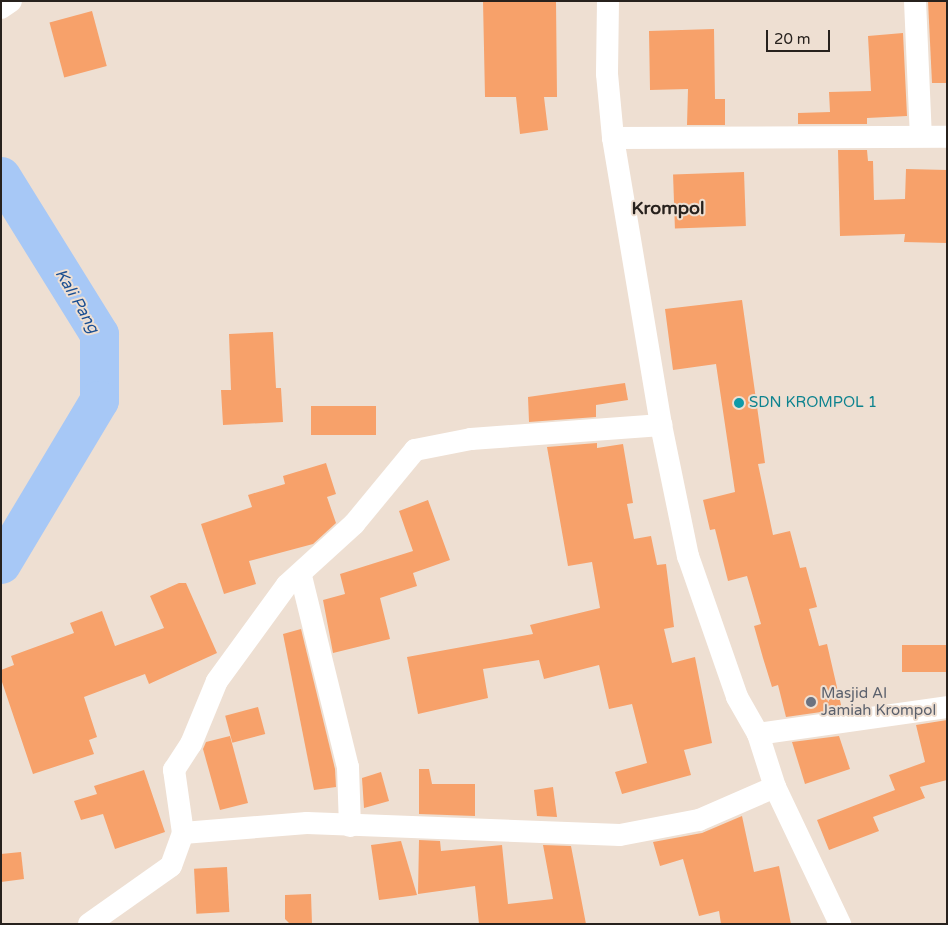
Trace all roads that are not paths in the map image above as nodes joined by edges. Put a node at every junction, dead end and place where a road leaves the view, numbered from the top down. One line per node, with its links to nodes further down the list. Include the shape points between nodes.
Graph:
1 (10, 1): 4 (street)
2 (608, 1): 7 (street, via 607,74)
3 (915, 1): 5 (street)
4 (1, 8)
5 (921, 136): 6 (street); 7 (street)
6 (947, 136)
7 (613, 138): 8 (street)
8 (660, 425): 9 (street, via 471,439 415,450 354,524 307,565); 11 (street, via 688,556 737,697)
9 (301, 576): 13 (street, via 348,767); 14 (street, via 287,585 217,681 191,744 174,770)
10 (947, 707): 11 (street)
11 (758, 734): 12 (street)
12 (775, 787): 13 (street, via 699,820 620,835 500,827); 16 (street)
13 (350, 826): 14 (street, via 307,823)
14 (183, 833): 15 (street, via 171,866)
15 (89, 924)
16 (840, 924)

